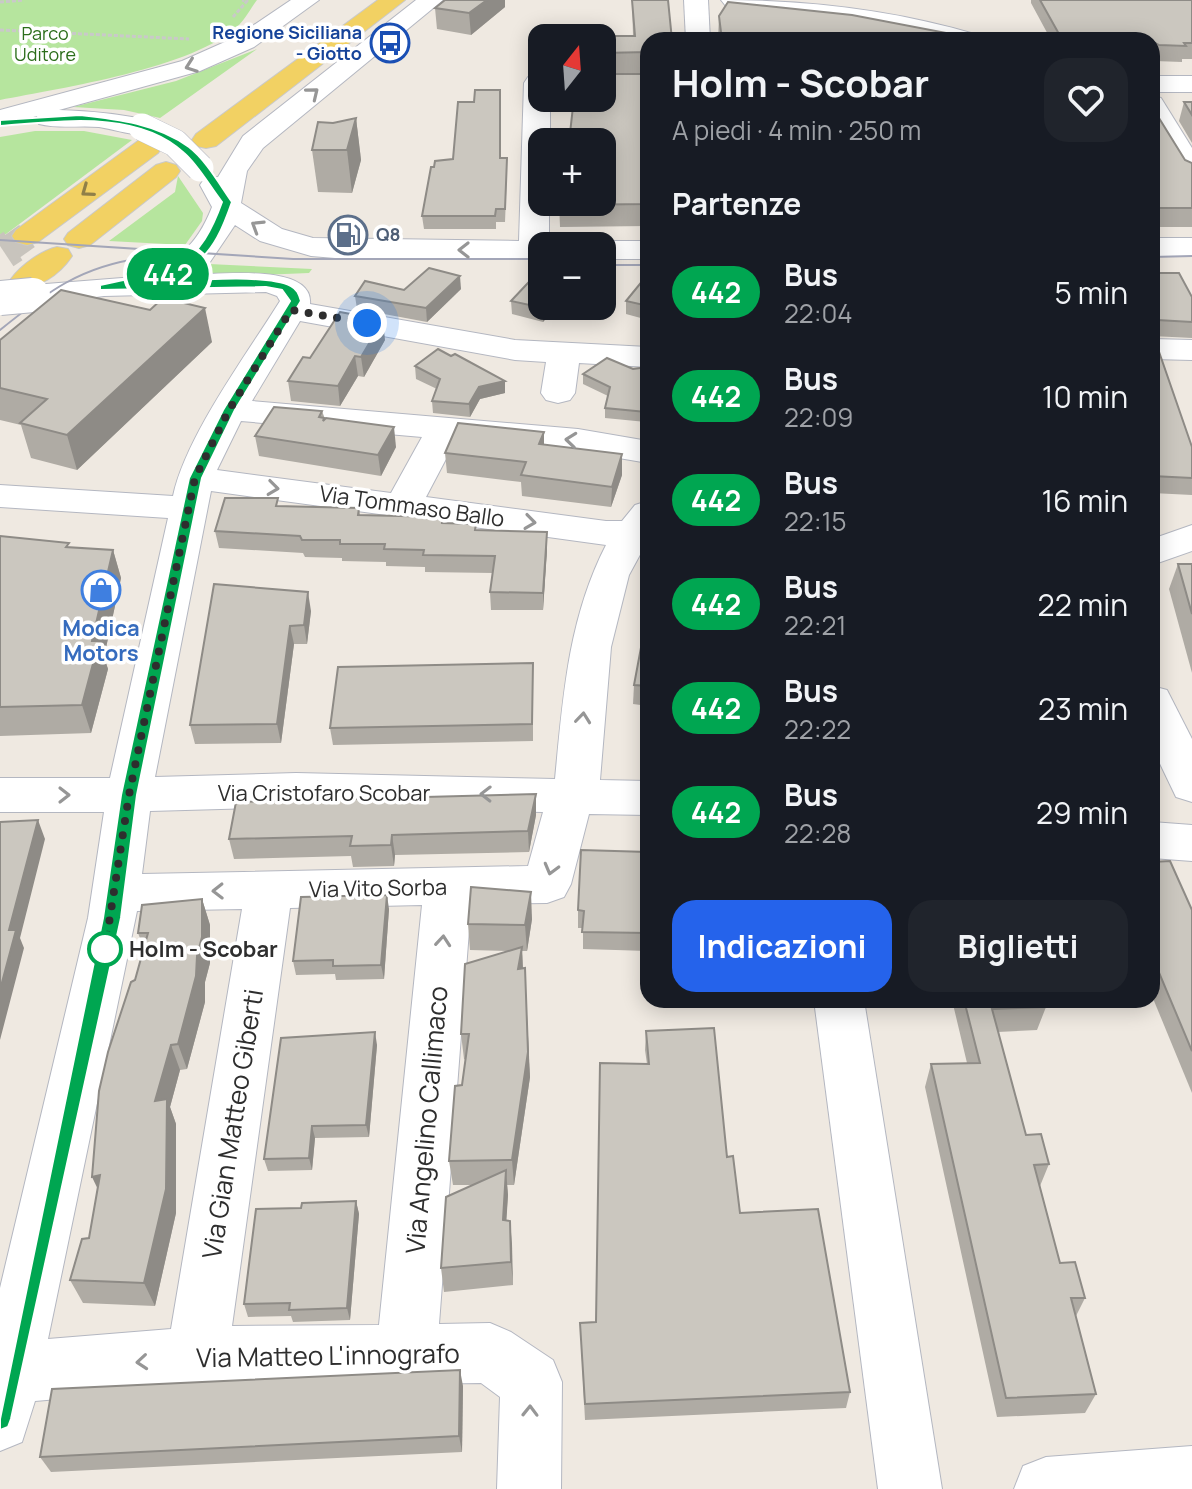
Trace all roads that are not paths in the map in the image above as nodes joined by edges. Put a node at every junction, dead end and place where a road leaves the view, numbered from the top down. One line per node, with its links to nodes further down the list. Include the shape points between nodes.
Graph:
1 (393, 0): 14 (main road)
2 (431, 0): 17 (street, one-way to 2, via 233,171 253,142)
3 (696, 0): 6 (street)
4 (733, 0): 7 (street)
5 (317, 13): 11 (street, one-way to 11, via 160,77 35,106)
6 (698, 32)
7 (942, 32)
8 (1160, 84): 9 (street)
9 (1192, 84)
10 (537, 112): 18 (street)
11 (0, 120): 13 (street, via 80,118)
12 (1161, 134): 16 (street)
13 (145, 137): 14 (street, bridge); 19 (main road, one-way to 19)
14 (203, 154): 17 (street)
15 (166, 171): 23 (main road, via 68,247)
16 (1192, 172)
17 (227, 205): 20 (street, one-way to 17, via 311,247 271,235); 24 (street, via 216,233 190,265)
18 (538, 232)
19 (27, 236)
20 (528, 250)
21 (616, 250): 22 (street)
22 (640, 250)
23 (30, 287): 24 (street); 25 (street, bridge)
24 (93, 288): 26 (street, via 266,283 292,291); 27 (street, via 55,301)
25 (0, 298)
26 (293, 305): 30 (street, via 515,350); 33 (street)
27 (19, 329)
28 (1160, 349): 29 (street)
29 (1192, 350)
30 (564, 352): 31 (street); 32 (street)
31 (640, 357)
32 (558, 393)
33 (229, 410): 34 (street); 36 (street)
34 (444, 429): 35 (street, one-way to 34); 38 (street)
35 (640, 451)
36 (192, 493): 37 (street, Via Tommaso Ballo); 38 (street, Via Tommaso Ballo, one-way to 38); 47 (street)
37 (0, 496)
38 (403, 505): 39 (street, Via Tommaso Ballo, one-way to 39, via 606,533)
39 (639, 523): 48 (street, one-way to 39, via 591,648 605,583)
40 (1160, 528): 41 (street)
41 (1192, 529)
42 (1192, 537): 43 (street)
43 (1160, 550)
44 (1160, 718): 45 (street)
45 (1192, 785)
46 (0, 795): 47 (street, Via Cristofaro Scobar, one-way to 47)
47 (129, 795): 48 (street, Via Cristofaro Scobar, one-way to 47, via 296,790); 54 (street)
48 (576, 796): 49 (street, Via Cristofaro Scobar); 52 (street, Via Vito Sorba, one-way to 52, via 567,810 547,884)
49 (640, 798)
50 (1160, 841): 51 (street)
51 (1192, 843)
52 (448, 886): 53 (street, Via Vito Sorba); 56 (street, Via Angelino Callimaco, one-way to 52)
53 (269, 890): 54 (street, Via Vito Sorba, one-way to 54); 57 (street, Via Gian Matteo Giberti)
54 (116, 893): 58 (street)
55 (840, 1008): 61 (street)
56 (406, 1353): 57 (street, Via Matteo L'innografo); 60 (street, Via Matteo L'innografo, one-way to 56, via 531,1382 490,1353)
57 (197, 1357): 58 (street, Via Matteo L'innografo, one-way to 58)
58 (5, 1396)
59 (1192, 1478): 62 (street)
60 (529, 1489)
61 (910, 1489)
62 (1046, 1489)

